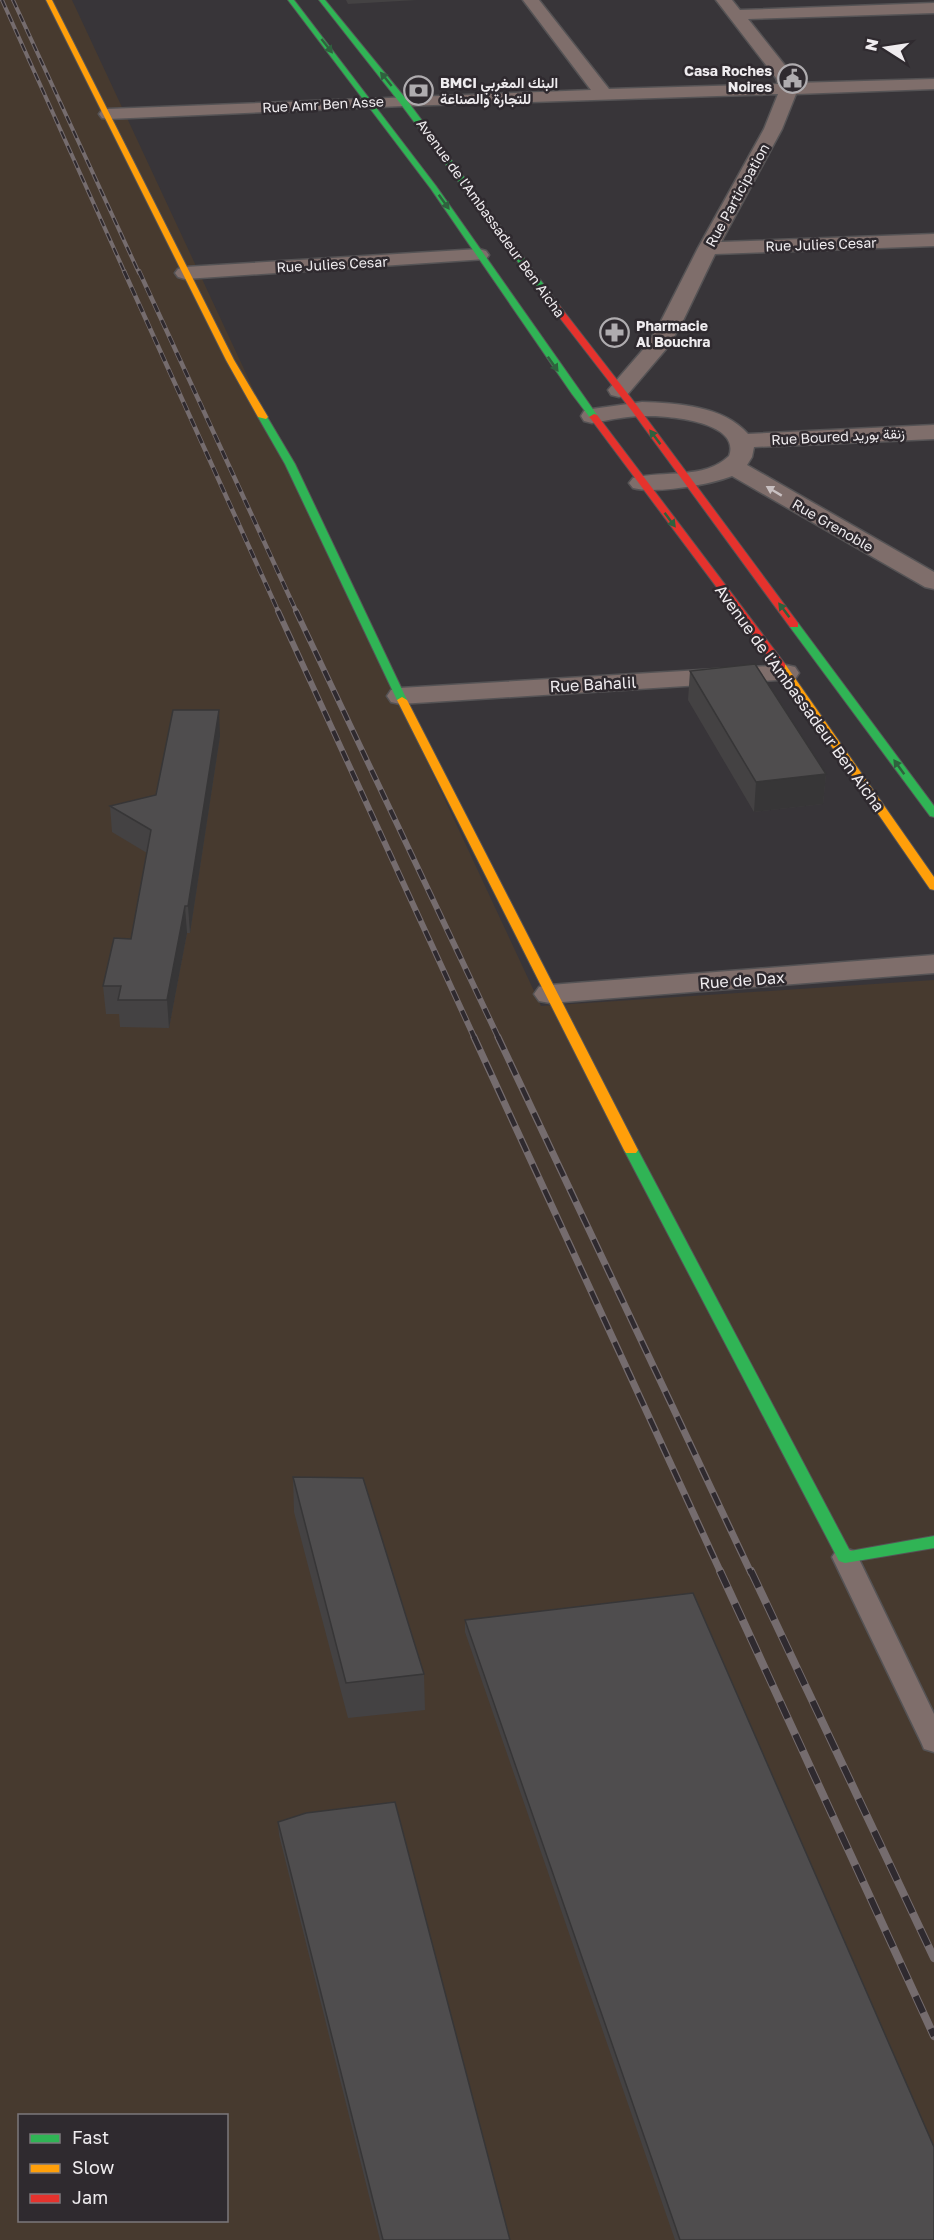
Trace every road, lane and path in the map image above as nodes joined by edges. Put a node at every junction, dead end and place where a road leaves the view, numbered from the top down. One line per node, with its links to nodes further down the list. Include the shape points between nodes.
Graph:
1 (49, 0): 13 (main road)
2 (291, 0): 12 (main road, Avenue de l'Ambassadeur Ben Aicha, one-way to 12)
3 (322, 0): 11 (main road, Avenue de l'Ambassadeur Ben Aicha, one-way to 3)
4 (531, 0): 10 (street)
5 (724, 0): 7 (street)
6 (934, 8): 7 (street)
7 (735, 15): 9 (street, via 785,77)
8 (934, 84): 9 (street, Rue Amr Ben Asse)
9 (789, 88): 10 (street, Rue Amr Ben Asse); 15 (street, Rue Participation, via 773,129)
10 (603, 93): 11 (street, Rue Amr Ben Asse)
11 (403, 100): 12 (street, Rue Amr Ben Asse); 18 (main road, Avenue de l'Ambassadeur Ben Aicha)
12 (371, 103): 13 (street, Rue Amr Ben Asse); 16 (main road, Avenue de l'Ambassadeur Ben Aicha, one-way to 16)
13 (108, 114): 17 (main road)
14 (934, 240): 15 (street, Rue Julies Cesar)
15 (708, 248): 18 (street, Rue Participation, via 656,348)
16 (479, 255): 17 (street, Rue Julies Cesar); 20 (main road, Avenue de l'Ambassadeur Ben Aicha, one-way to 20)
17 (185, 273): 28 (main road, via 290,464)
18 (619, 390): 19 (main road, Avenue de l'Ambassadeur Ben Aicha)
19 (635, 409): 20 (street); 22 (street, via 677,411 709,418 732,430); 24 (main road, Avenue de l'Ambassadeur Ben Aicha, one-way to 19)
20 (592, 416): 25 (main road, Avenue de l'Ambassadeur Ben Aicha)
21 (934, 432): 22 (street, Rue Boured زنقة بوريد)
22 (742, 441): 23 (street, via 740,459)
23 (733, 466): 24 (street, via 718,474); 26 (street, Rue Grenoble, one-way to 23)
24 (686, 478): 25 (street); 29 (main road, Avenue de l'Ambassadeur Ben Aicha, one-way to 24)
25 (641, 483): 27 (main road, Avenue de l'Ambassadeur Ben Aicha, one-way to 27)
26 (934, 582)
27 (786, 673): 28 (street, Rue Bahalil); 30 (main road, Avenue de l'Ambassadeur Ben Aicha)
28 (400, 696): 32 (main road)
29 (934, 814)
30 (934, 886)
31 (934, 964): 32 (street, Rue de Dax)
32 (549, 994): 34 (main road)
33 (934, 1542): 34 (main road)
34 (845, 1557): 35 (lane)
35 (934, 1742)

